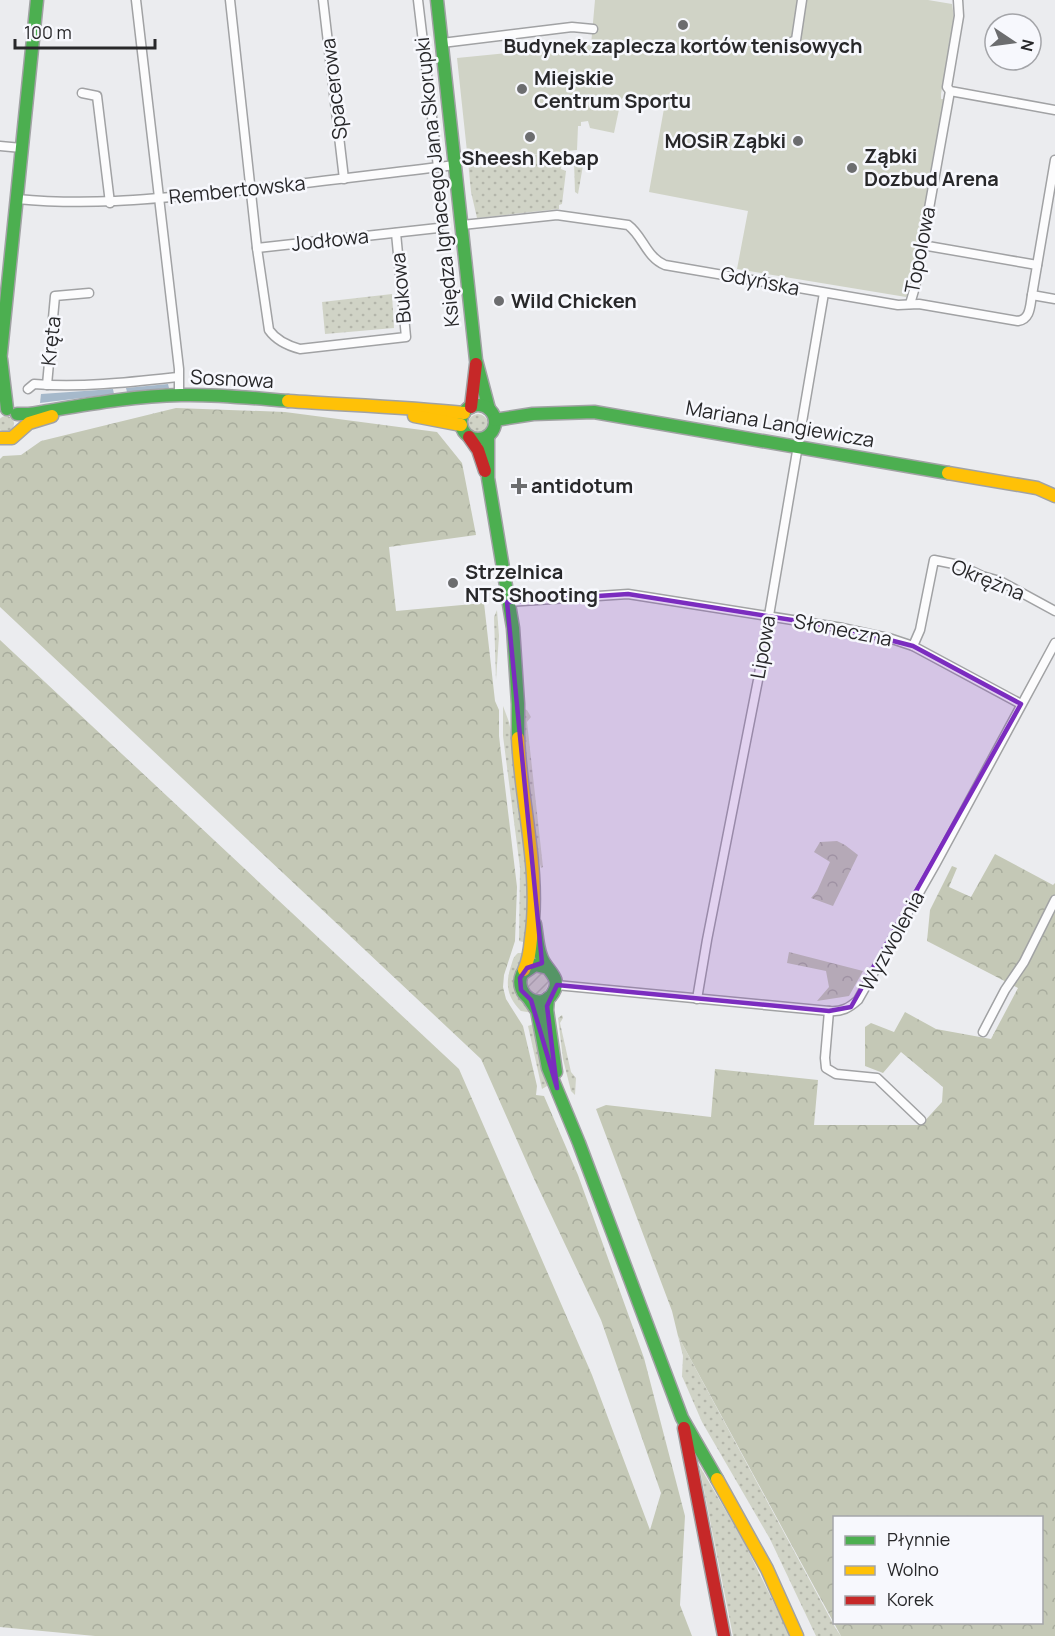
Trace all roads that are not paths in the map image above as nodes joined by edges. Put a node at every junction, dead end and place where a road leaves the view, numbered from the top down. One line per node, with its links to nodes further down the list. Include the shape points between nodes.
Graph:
1 (37, 0): 16 (main road)
2 (136, 0): 23 (street)
3 (230, 0): 21 (street)
4 (323, 0): 20 (street, Spacerowa)
5 (417, 0): 19 (street, Księdza Ignacego Jana Skorupki)
6 (437, 0): 10 (main road, Księdza Ignacego Jana Skorupki)
7 (801, 0): 11 (street, via 796,40)
8 (958, 0): 12 (street, Topolowa, via 960,12 947,87)
9 (593, 29): 10 (street, via 572,27)
10 (442, 43): 18 (main road, Księdza Ignacego Jana Skorupki)
11 (784, 45)
12 (950, 91): 14 (street); 29 (street, Topolowa)
13 (82, 93): 24 (street, via 97,96)
14 (1055, 110)
15 (0, 146): 16 (street)
16 (22, 148): 22 (main road)
17 (1055, 160): 25 (street)
18 (456, 165): 19 (street, Rembertowska); 26 (main road, Księdza Ignacego Jana Skorupki)
19 (438, 167): 20 (street, Rembertowska)
20 (344, 179): 21 (street, Rembertowska)
21 (251, 189): 23 (street, Rembertowska); 30 (street)
22 (17, 199): 24 (street, Rembertowska); 38 (main road)
23 (159, 199): 24 (street, Rembertowska); 39 (street)
24 (110, 203)
25 (1051, 205): 31 (street)
26 (462, 225): 33 (street, Gdyńska, via 557,215 628,225 651,256 664,265); 37 (main road, Księdza Ignacego Jana Skorupki)
27 (438, 228): 28 (street, Jodłowa)
28 (396, 233): 30 (street, Jodłowa); 30 (street, Bukowa, via 406,337 300,349 269,330)
29 (922, 245): 31 (street); 36 (street, Topolowa)
30 (257, 248)
31 (1037, 265): 34 (street)
32 (89, 293): 40 (street, Kręta, via 56,296)
33 (824, 293): 36 (street, Gdyńska); 51 (street, Lipowa)
34 (1032, 295): 35 (street); 36 (street, Gdyńska, via 1028,316 1023,321)
35 (1055, 299)
36 (910, 304)
37 (476, 360): 45 (main road, Księdza Ignacego Jana Skorupki); 46 (main road, Księdza Ignacego Jana Skorupki)
38 (0, 361): 44 (main road)
39 (178, 377): 40 (street, Sosnowa); 42 (street)
40 (47, 385): 41 (street, Sosnowa, via 34,384)
41 (28, 389)
42 (179, 395): 43 (main road, Sosnowa); 45 (main road, Sosnowa, via 394,406)
43 (87, 405): 44 (main road, Sosnowa); 47 (main road, Sosnowa, via 29,423)
44 (8, 411): 47 (main road, via 21,423)
45 (465, 415): 46 (main road, via 480,405); 48 (main road, via 463,430)
46 (492, 415): 49 (main road, via 493,431); 51 (main road, Mariana Langiewicza, via 594,412)
47 (19, 430): 50 (main road, Sosnowa, via 12,438)
48 (470, 437): 49 (main road); 52 (main road)
49 (488, 437): 52 (main road)
50 (1, 439)
51 (798, 447): 53 (main road, Mariana Langiewicza, via 1037,488); 56 (street, Lipowa)
52 (488, 478): 54 (main road)
53 (1055, 496)
54 (507, 602): 56 (street, Słoneczna, via 628,594); 61 (main road, via 510,704 533,869)
55 (1055, 611): 57 (street, Okrężna, via 1000,581 934,560 920,630)
56 (768, 616): 57 (street, Słoneczna); 67 (street, Lipowa)
57 (913, 646): 59 (street, Słoneczna)
58 (1054, 648): 59 (street, Wyzwolenia)
59 (1021, 704): 68 (street, Wyzwolenia, via 858,1000 845,1010)
60 (1055, 900): 69 (street)
61 (534, 920): 62 (main road, via 541,958); 63 (main road)
62 (548, 968): 63 (main road, via 535,965); 64 (main road)
63 (524, 970): 66 (main road, via 519,986)
64 (556, 985): 65 (main road); 67 (street, Wyzwolenia)
65 (548, 998): 66 (main road); 70 (main road)
66 (529, 999): 70 (main road, via 537,1011 545,1058)
67 (697, 999): 68 (street, Wyzwolenia)
68 (830, 1011): 71 (street, via 826,1068 836,1074 877,1078)
69 (983, 1032)
70 (557, 1088): 72 (main road)
71 (921, 1120)
72 (682, 1418): 73 (main road); 74 (main road, via 767,1569)
73 (724, 1636)
74 (797, 1636)

